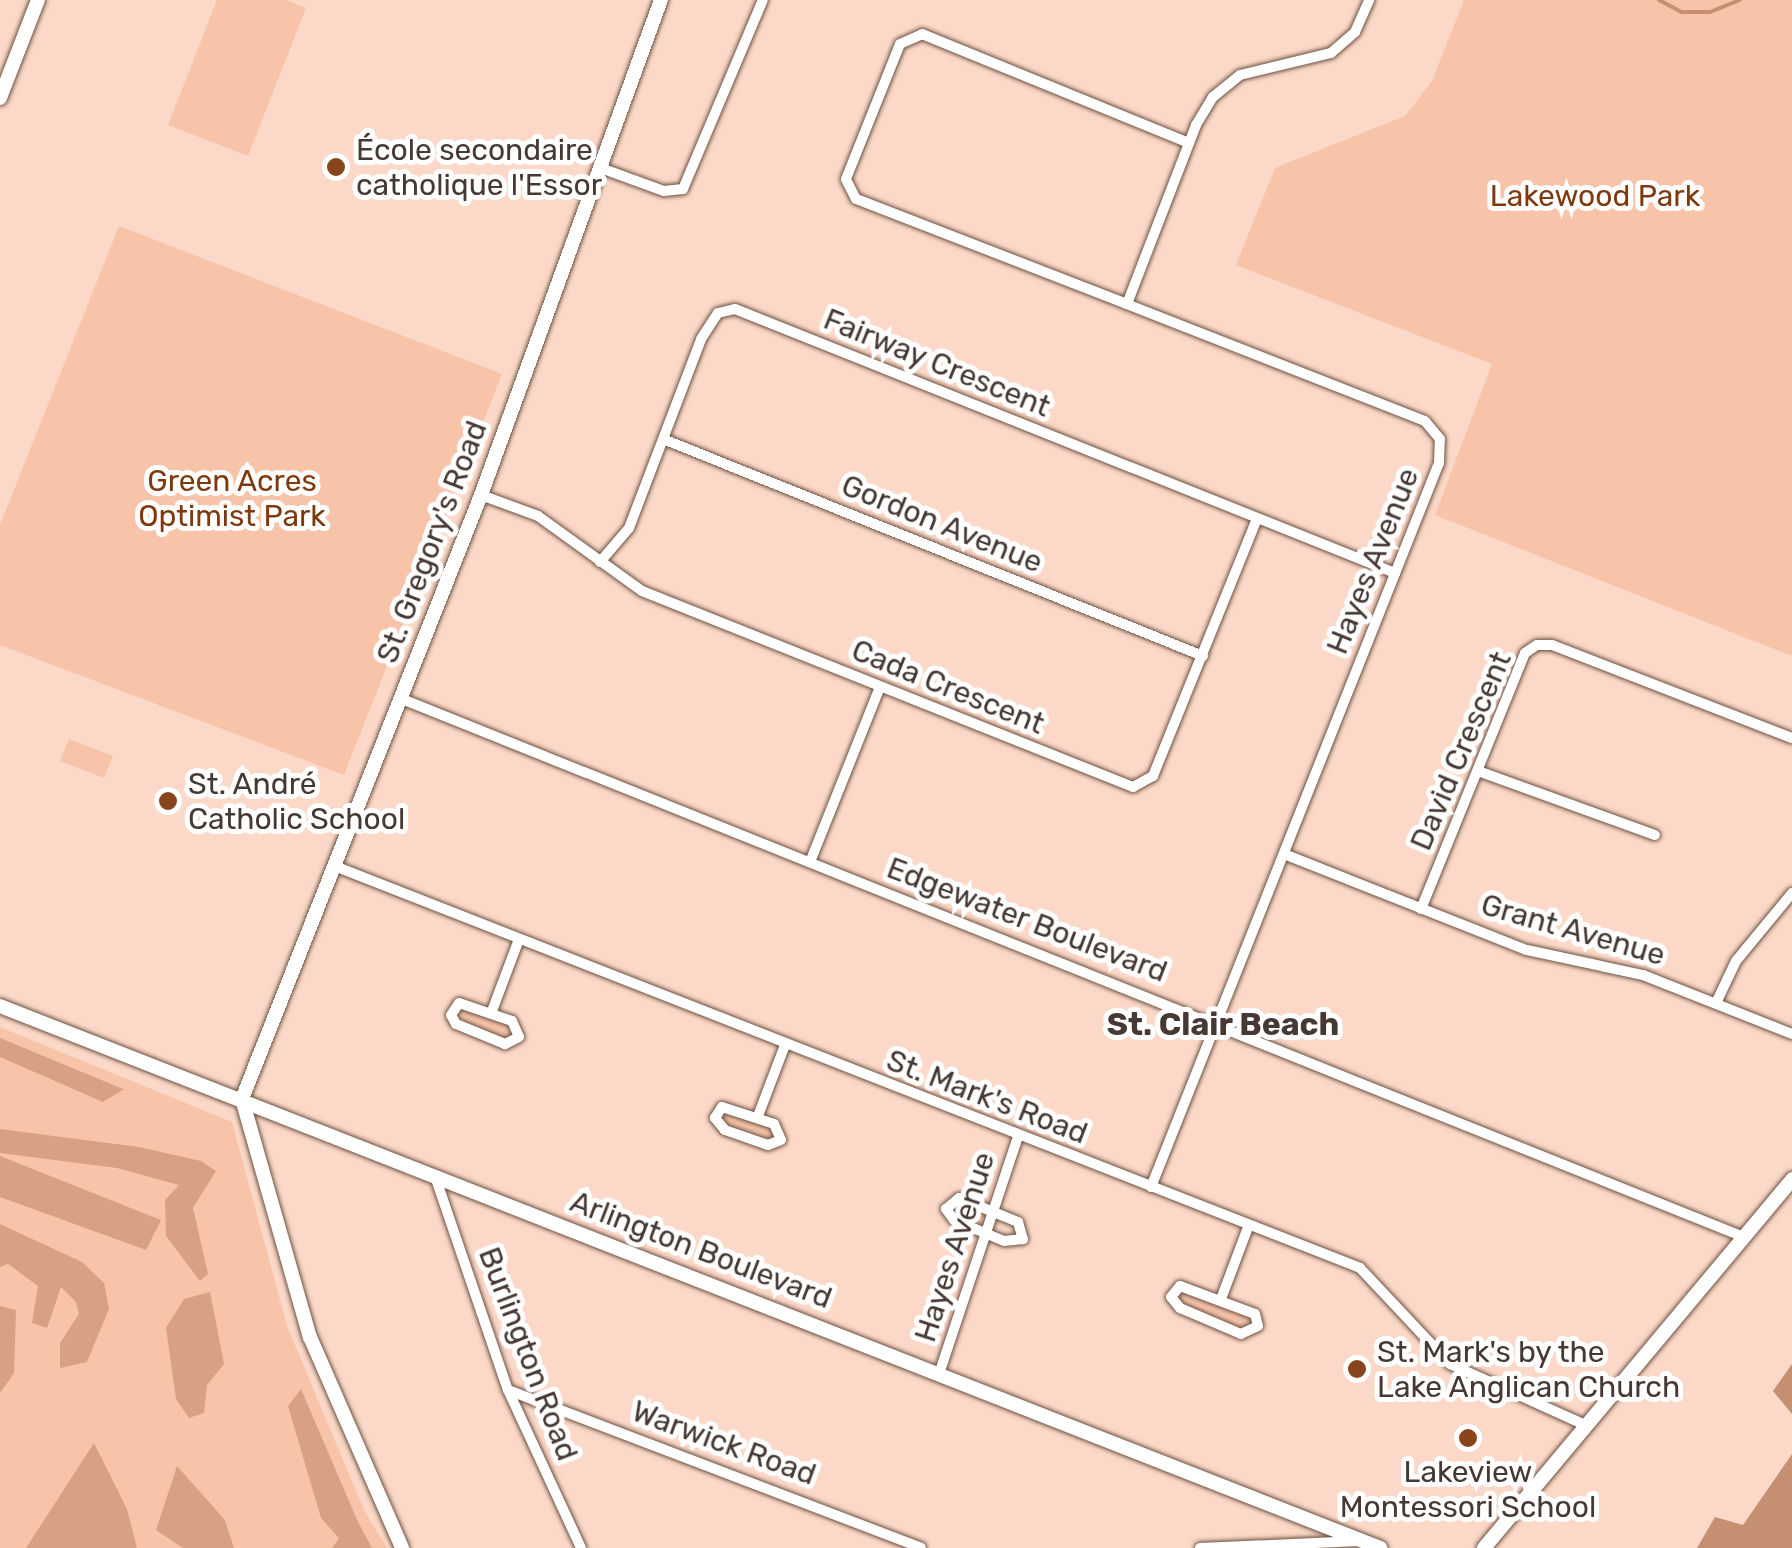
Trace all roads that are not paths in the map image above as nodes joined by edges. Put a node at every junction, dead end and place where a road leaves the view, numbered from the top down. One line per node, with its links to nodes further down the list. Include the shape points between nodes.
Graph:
1 (38, 0): 5 (street)
2 (661, 0): 7 (street, St. Gregory's Road)
3 (763, 0): 7 (street, via 684,189 664,191)
4 (1369, 0): 6 (street, via 1356,32 1331,53 1240,75 1213,97)
5 (0, 98)
6 (1189, 143): 8 (street); 8 (street, via 922,34 900,44 846,180 856,199)
7 (598, 167): 10 (street, St. Gregory's Road)
8 (1127, 304): 13 (street, Hayes Avenue, via 1437,431 1439,463)
9 (663, 439): 11 (street, Fairway Crescent, via 701,339 718,313 736,310); 12 (street, Fairway Crescent, via 628,528); 14 (street, Gordon Avenue)
10 (481, 495): 12 (street, Cada Crescent, via 538,516); 16 (street, St. Gregory's Road)
11 (1258, 519): 13 (street, Fairway Crescent); 14 (street, Cada Crescent)
12 (600, 562): 15 (street, Cada Crescent, via 642,591)
13 (1396, 573): 20 (street, Hayes Avenue)
14 (1203, 656): 15 (street, Cada Crescent, via 1154,776 1133,787)
15 (880, 688): 21 (street)
16 (402, 699): 21 (street, Edgewater Boulevard); 22 (street, St. Gregory's Road)
17 (1792, 738): 18 (street, David Crescent, via 1544,644 1525,653)
18 (1478, 771): 19 (street); 24 (street, David Crescent)
19 (1656, 834)
20 (1284, 854): 24 (street, Grant Avenue); 29 (street, Hayes Avenue)
21 (810, 862): 29 (street, Edgewater Boulevard)
22 (336, 868): 25 (street, St. Mark's Road); 32 (street, St. Gregory's Road)
23 (1792, 893): 26 (street, via 1736,962)
24 (1421, 908): 26 (street, Grant Avenue, via 1527,950 1643,975)
25 (519, 940): 28 (street); 31 (street, St. Mark's Road)
26 (1716, 1001): 30 (street, Grant Avenue)
27 (0, 1006): 32 (street, Arlington Boulevard)
28 (492, 1012): 28 (street, via 460,1004 452,1015 460,1026 516,1042 518,1026)
29 (1218, 1022): 37 (street, Hayes Avenue); 41 (street, Edgewater Boulevard)
30 (1792, 1034)
31 (786, 1045): 33 (street); 34 (street, St. Mark's Road)
32 (242, 1100): 35 (street, Arlington Boulevard); 47 (street, via 310,1337)
33 (758, 1116): 33 (street, via 722,1107 715,1118 725,1130 777,1144 780,1129)
34 (1018, 1136): 37 (street, St. Mark's Road); 38 (street, Hayes Avenue)
35 (435, 1175): 43 (street, Arlington Boulevard); 44 (street, Burlington Road)
36 (1792, 1179): 41 (street)
37 (1151, 1187): 39 (street, St. Mark's Road)
38 (995, 1211): 40 (street, Hayes Avenue); 40 (street, via 1018,1222 1025,1234 1018,1243); 40 (street, via 959,1198 946,1209)
39 (1248, 1227): 42 (street); 45 (street, St. Mark's Road, via 1360,1268 1450,1364)
40 (989, 1236): 43 (street, Hayes Avenue)
41 (1744, 1237): 45 (street)
42 (1221, 1299): 42 (street, via 1180,1286 1171,1297 1176,1306 1241,1334 1256,1330 1255,1314)
43 (940, 1374): 46 (street, Arlington Boulevard)
44 (508, 1390): 48 (street, Burlington Road); 49 (street, Warwick Road)
45 (1586, 1425): 52 (street)
46 (1364, 1541): 50 (street); 51 (street, Arlington Boulevard)
47 (402, 1548)
48 (580, 1548)
49 (921, 1548)
50 (1200, 1548)
51 (1380, 1548)
52 (1484, 1548)

